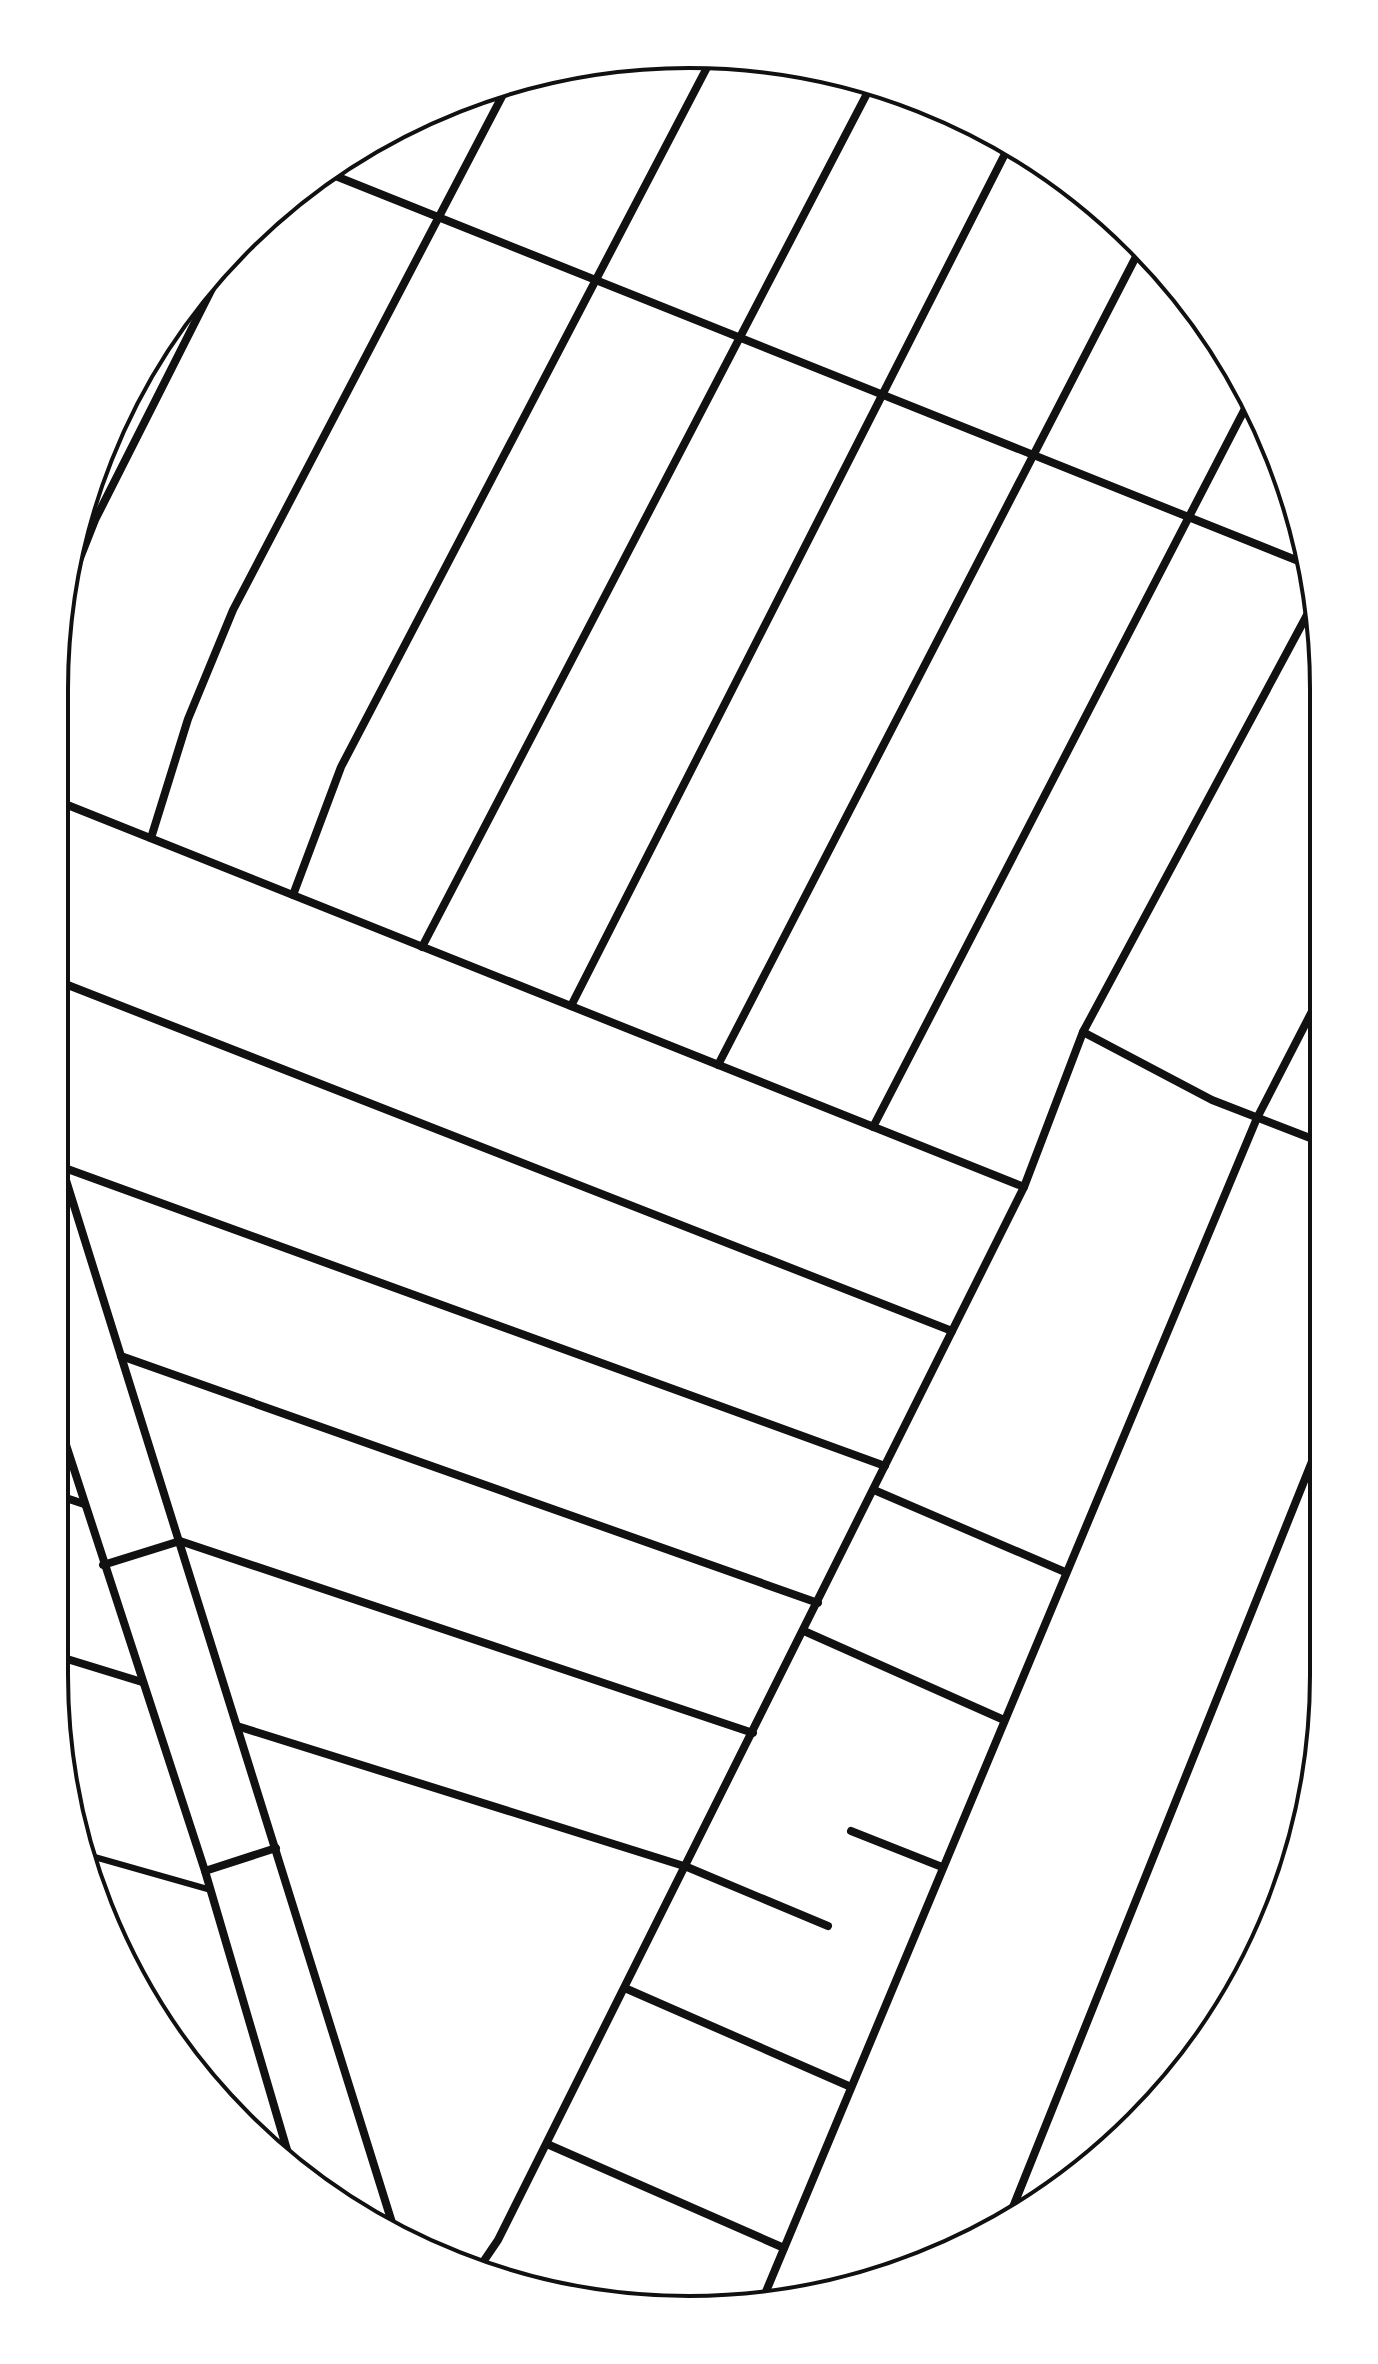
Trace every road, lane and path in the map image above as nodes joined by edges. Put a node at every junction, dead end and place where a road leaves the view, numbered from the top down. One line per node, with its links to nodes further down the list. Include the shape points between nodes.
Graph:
1 (707, 68): 8 (street)
2 (867, 94): 10 (street)
3 (502, 97): 6 (street)
4 (1005, 154): 11 (street)
5 (338, 177): 6 (street)
6 (438, 218): 8 (street); 19 (street, via 233,610 188,719)
7 (1135, 258): 13 (street)
8 (596, 280): 10 (street); 20 (street, via 341,767)
9 (208, 297): 15 (street)
10 (739, 338): 11 (street); 21 (street)
11 (882, 395): 13 (street); 23 (street)
12 (1244, 410): 14 (street)
13 (1033, 455): 14 (street); 26 (street)
14 (1188, 517): 16 (street); 28 (street)
15 (85, 545)
16 (1296, 560)
17 (1306, 617): 25 (street)
18 (68, 805): 19 (street)
19 (151, 838): 20 (street)
20 (293, 895): 21 (street)
21 (422, 947): 23 (street)
22 (68, 985): 33 (street)
23 (571, 1006): 26 (street)
24 (1310, 1015): 27 (street)
25 (1083, 1032): 27 (street, via 1168,1079); 32 (street)
26 (718, 1065): 28 (street)
27 (1257, 1118): 29 (street); 43 (street)
28 (873, 1127): 32 (street)
29 (1310, 1138)
30 (68, 1169): 36 (street)
31 (68, 1186): 34 (street)
32 (1024, 1187): 33 (street)
33 (952, 1331): 36 (street)
34 (121, 1356): 41 (street); 44 (street)
35 (68, 1453): 40 (street)
36 (885, 1466): 38 (street)
37 (1310, 1466): 63 (street)
38 (874, 1490): 43 (street); 44 (street)
39 (68, 1499): 40 (street)
40 (84, 1504): 42 (street)
41 (180, 1541): 42 (street); 49 (street); 50 (street)
42 (103, 1565): 47 (street)
43 (1065, 1572): 48 (street)
44 (818, 1603): 45 (street)
45 (804, 1631): 48 (street); 50 (street)
46 (68, 1659): 47 (street)
47 (142, 1682): 56 (street)
48 (1004, 1720): 55 (street)
49 (237, 1726): 52 (street); 54 (street)
50 (753, 1733): 54 (street)
51 (851, 1831): 55 (street)
52 (276, 1848): 56 (street); 64 (street)
53 (96, 1857): 57 (lane)
54 (687, 1867): 58 (street); 59 (street)
55 (942, 1867): 60 (street)
56 (205, 1871): 57 (street)
57 (211, 1890): 62 (street)
58 (828, 1926)
59 (627, 1989): 60 (street); 61 (street)
60 (851, 2087): 65 (street)
61 (547, 2144): 65 (street); 66 (street)
62 (286, 2147)
63 (1014, 2204)
64 (391, 2220)
65 (784, 2248): 67 (street)
66 (484, 2261)
67 (766, 2291)

